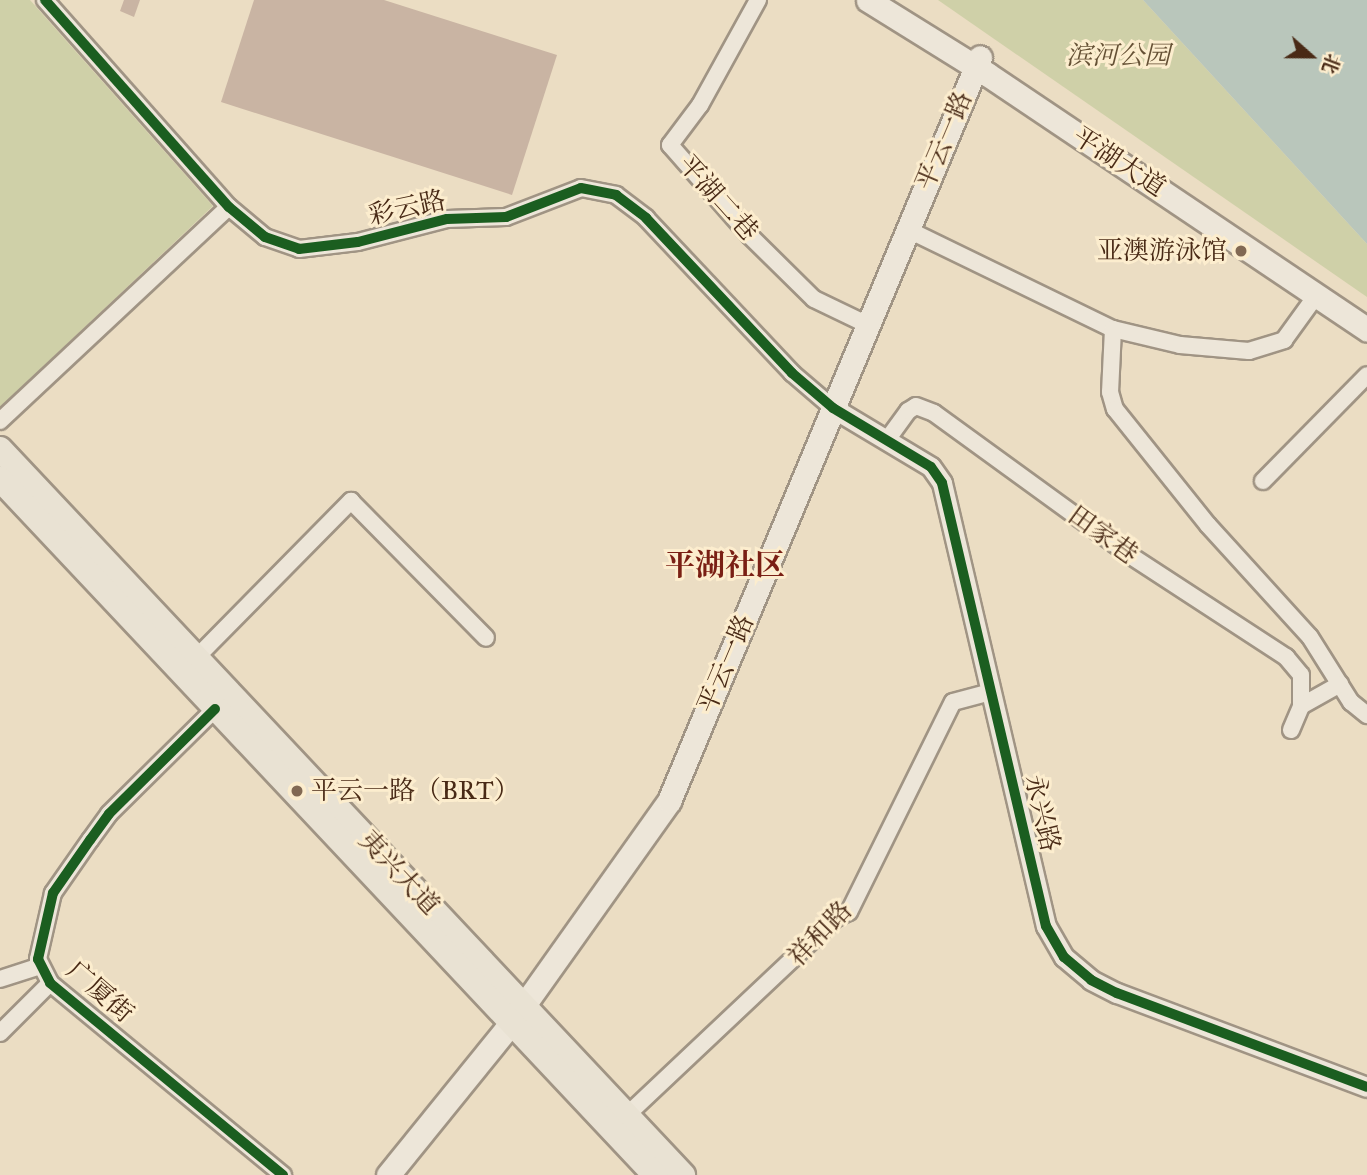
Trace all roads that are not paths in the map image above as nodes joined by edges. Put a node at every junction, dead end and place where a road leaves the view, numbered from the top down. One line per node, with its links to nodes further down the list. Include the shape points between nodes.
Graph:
1 (45, 0): 6 (street, 彩云路)
2 (758, 0): 10 (street, 平湖二巷, via 700,104 670,145 749,235 814,299)
3 (868, 0): 5 (main road, 平湖大道)
4 (887, 0): 5 (main road, 平湖大道)
5 (984, 66): 7 (main road, 平云一路); 8 (main road, 平湖大道); 9 (main road, 平湖大道); 10 (main road, 平云一路)
6 (229, 207): 14 (street, 彩云路, via 265,237 299,249 358,242 447,219 506,217 581,188 616,195 646,218 792,373); 15 (street)
7 (919, 234): 11 (street); 14 (main road, 平云一路)
8 (1318, 293): 11 (street, via 1284,340 1249,351 1180,345); 12 (main road, 平湖大道)
9 (1367, 318)
10 (868, 325): 14 (main road, 平云一路)
11 (1113, 329): 22 (street, via 1110,391 1115,409 1208,525 1310,637)
12 (1367, 329)
13 (1367, 375): 19 (street)
14 (838, 411): 16 (street, 永兴路); 31 (main road, 平云一路, via 677,808)
15 (0, 421)
16 (887, 440): 23 (street, 永兴路, via 931,467 942,483); 24 (street, 田家巷, via 916,406 934,413 1159,575 1286,657 1301,675)
17 (0, 449): 21 (main road, 夷兴大道)
18 (0, 479): 25 (main road, 夷兴大道)
19 (1263, 481)
20 (486, 638): 21 (street, via 351,501)
21 (197, 658): 31 (main road, 夷兴大道)
22 (1340, 684): 24 (street); 26 (street)
23 (990, 692): 33 (street, 永兴路, via 1046,926 1064,957 1091,980 1117,993); 34 (street, 祥和路, via 953,702 849,912 836,918)
24 (1301, 706): 27 (street, 田家巷)
25 (215, 709): 28 (street, 广厦街, via 109,814 53,893); 31 (main road, 夷兴大道)
26 (1367, 715)
27 (1291, 730)
28 (40, 966): 29 (street); 30 (street, 广厦街)
29 (0, 979)
30 (50, 983): 32 (street); 35 (street, 广厦街)
31 (521, 1018): 34 (main road, 夷兴大道); 36 (main road, 平云一路); 37 (main road, 平云一路); 38 (main road, 夷兴大道)
32 (0, 1033)
33 (1367, 1087)
34 (626, 1115): 39 (main road, 夷兴大道)
35 (283, 1175)
36 (388, 1175)
37 (402, 1175)
38 (655, 1175)
39 (682, 1175)

